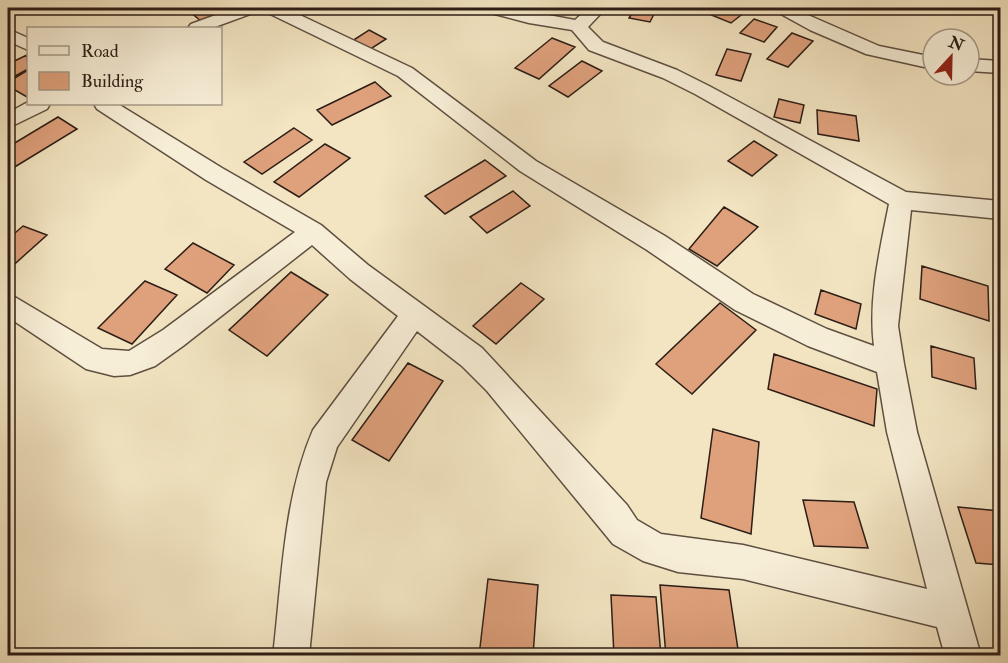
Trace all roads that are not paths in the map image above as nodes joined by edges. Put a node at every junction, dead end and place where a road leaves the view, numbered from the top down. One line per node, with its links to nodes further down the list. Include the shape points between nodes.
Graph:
1 (250, 8): 7 (street)
2 (272, 8): 21 (street, via 405,72 528,166 656,243 744,302 818,338)
3 (493, 8): 6 (street)
4 (598, 8): 6 (street)
5 (779, 8): 10 (street, via 866,48)
6 (579, 26): 16 (street, via 596,46 702,90)
7 (200, 27)
8 (8, 34): 9 (street)
9 (27, 44)
10 (921, 61)
11 (981, 66): 12 (street)
12 (1000, 67)
13 (38, 105): 15 (street)
14 (107, 105): 18 (street)
15 (8, 121)
16 (901, 200): 17 (street); 21 (street, via 885,326)
17 (1000, 210)
18 (313, 231): 19 (street, via 173,338 130,363 96,360); 20 (street)
19 (8, 304)
20 (413, 316): 22 (street, via 471,357 497,382 625,532 655,549 743,562); 23 (street, via 324,440 310,482)
21 (890, 364): 22 (street, via 902,432)
22 (949, 612): 24 (street)
23 (291, 656)
24 (963, 656)

